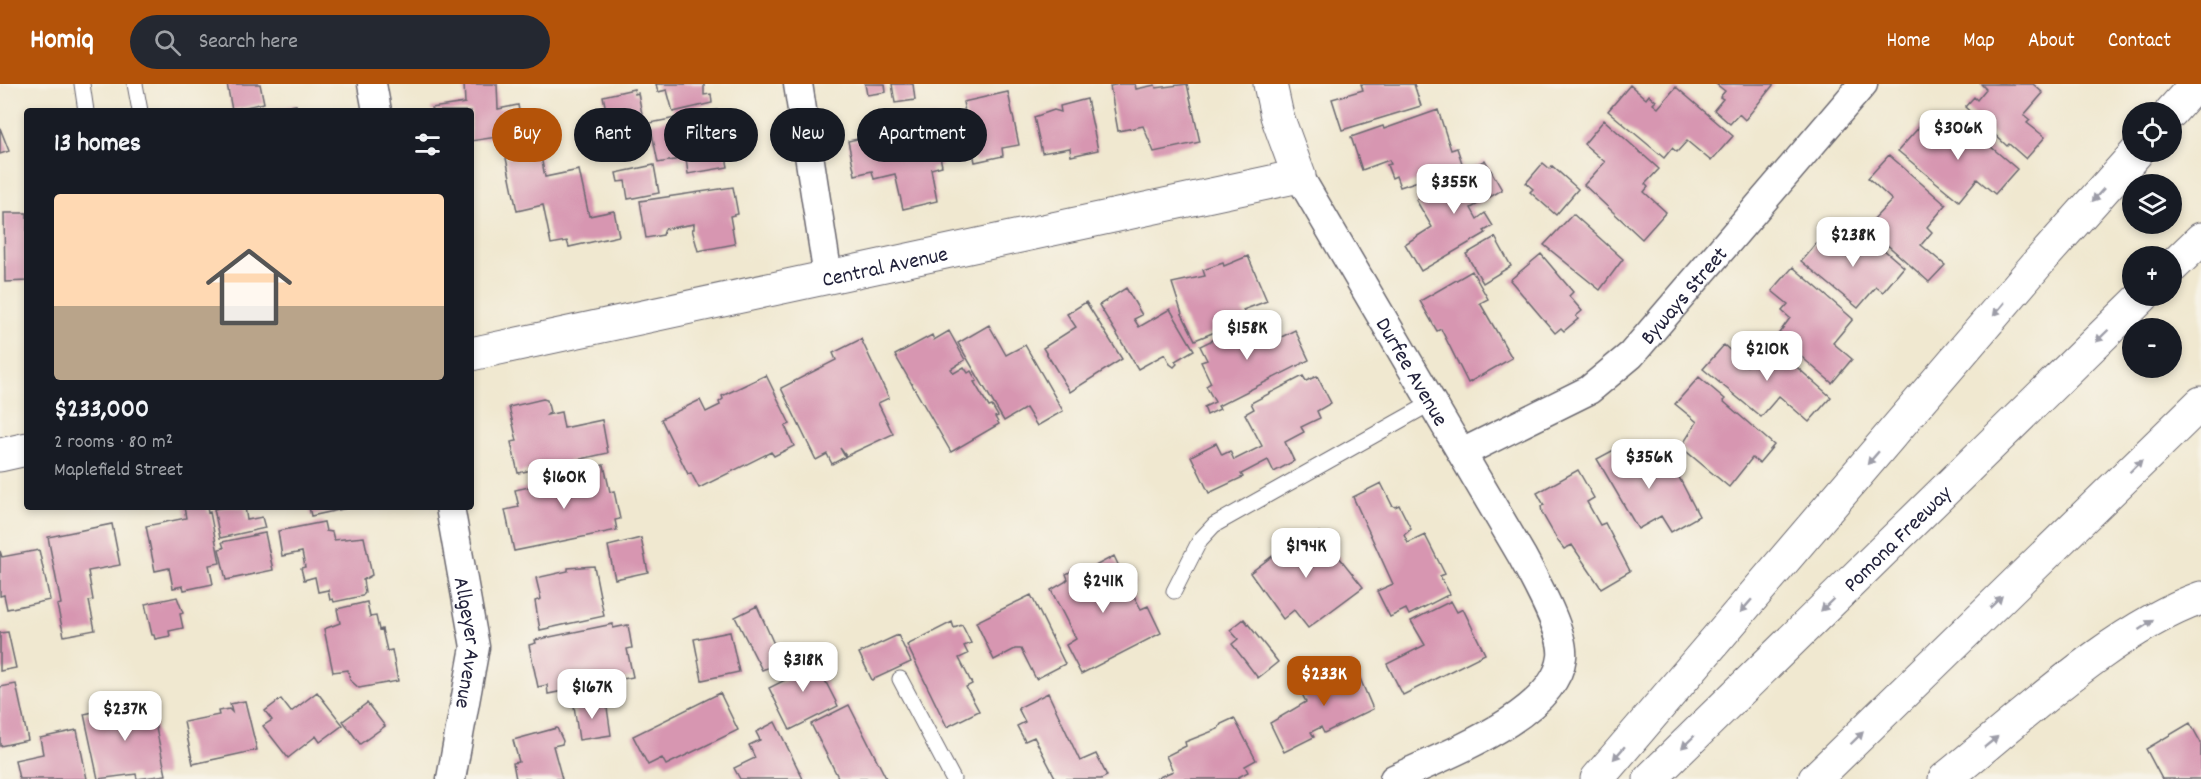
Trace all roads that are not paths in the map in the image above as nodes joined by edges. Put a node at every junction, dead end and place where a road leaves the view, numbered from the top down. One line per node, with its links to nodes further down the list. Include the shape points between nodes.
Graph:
1 (82, 84): 9 (lane)
2 (135, 84): 10 (lane)
3 (372, 84): 11 (street)
4 (798, 84): 16 (street)
5 (1270, 84): 13 (main road, Durfee Avenue, via 1276,116)
6 (1863, 84): 22 (street, Byways Street, via 1631,355 1589,390)
7 (2196, 84): 8 (main road)
8 (2180, 102)
9 (86, 108)
10 (139, 108)
11 (376, 108)
12 (2128, 162): 31 (main road, one-way to 31)
13 (1299, 176): 16 (main road, Central Avenue); 19 (street, Durfee Avenue)
14 (2201, 239): 15 (main road)
15 (2182, 257)
16 (828, 277): 18 (main road, Central Avenue)
17 (2133, 306): 32 (main road, Pomona Freeway, one-way to 32)
18 (474, 353)
19 (1433, 402): 22 (street, Durfee Avenue); 25 (lane, via 1214,525 1200,540)
20 (2201, 403): 33 (main road, one-way to 20)
21 (24, 450): 23 (main road)
22 (1462, 453): 30 (street, Durfee Avenue, via 1553,617 1563,656 1556,678 1534,704 1501,727)
23 (0, 455)
24 (451, 510): 28 (street, Allgeyer Avenue, via 475,647)
25 (1173, 591)
26 (2201, 598): 34 (main road, one-way to 26, via 2097,657 2173,608)
27 (900, 679): 29 (lane)
28 (451, 779)
29 (953, 779)
30 (1395, 779)
31 (1597, 779)
32 (1650, 779)
33 (1815, 779)
34 (1945, 779)

